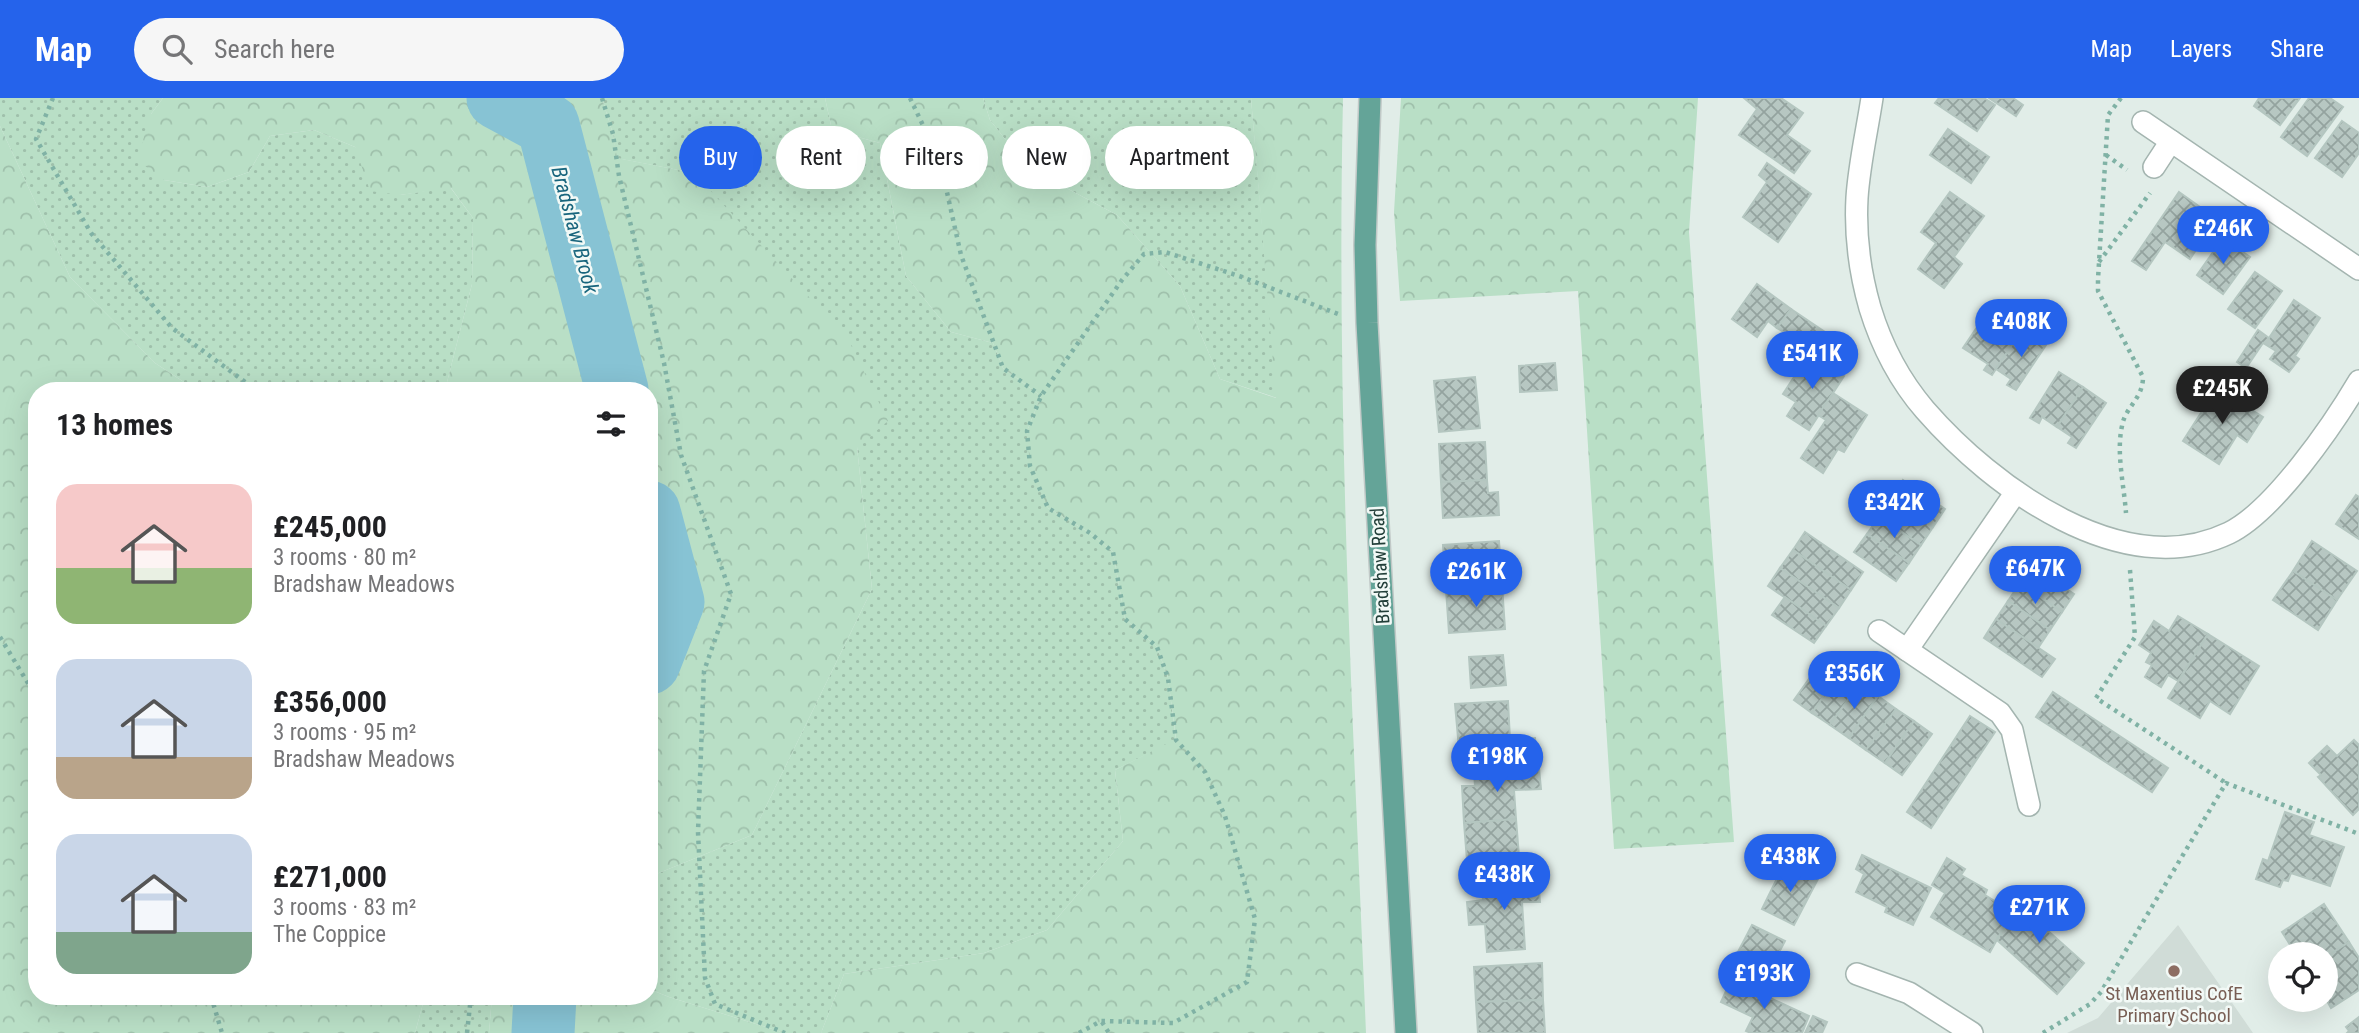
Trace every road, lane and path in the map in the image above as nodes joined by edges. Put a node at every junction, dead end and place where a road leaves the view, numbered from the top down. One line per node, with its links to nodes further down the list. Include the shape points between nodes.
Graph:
1 (52, 98): 14 (path, via 36,139 91,233 172,328)
2 (601, 98): 31 (path, via 613,134 681,455 731,594 704,671 698,832 705,978 715,1004)
3 (910, 98): 15 (path, via 940,161 961,255 1003,368)
4 (1370, 98): 12 (main road, Bradshaw Road)
5 (1872, 98): 16 (street, via 1857,197 1859,255 1870,308 1889,358 1924,408 1966,452)
6 (2121, 98): 10 (path, via 2108,116)
7 (2143, 122): 8 (street)
8 (2171, 141): 9 (street); 11 (street)
9 (2154, 167): 10 (path, via 2153,189)
10 (2099, 263): 17 (path, via 2098,291 2143,377 2143,389 2122,423 2120,443)
11 (2359, 269)
12 (1367, 323): 15 (path, via 1165,252 1144,254); 34 (main road, Bradshaw Road)
13 (2359, 381): 17 (street, via 2272,500 2252,518 2231,532 2187,546)
14 (246, 382)
15 (1041, 396): 28 (path, via 1027,431 1030,466 1048,508 1113,552 1125,619 1157,647 1168,678 1177,740 1205,772 1225,816 1255,919 1247,982 1173,1023)
16 (2016, 492): 17 (street, via 2078,528); 20 (street)
17 (2129, 542): 22 (path, via 2135,637 2096,698)
18 (1879, 631): 20 (street)
19 (0, 637): 21 (path)
20 (1907, 650): 23 (street, via 2000,713 2012,730)
21 (28, 683)
22 (2226, 783): 24 (path); 36 (path, via 2101,992)
23 (2029, 805)
24 (2359, 834)
25 (1857, 974): 35 (street, via 1909,993)
26 (214, 1005): 29 (path)
27 (470, 1005): 30 (path)
28 (1101, 1021): 32 (path); 33 (path)
29 (222, 1033)
30 (467, 1033)
31 (785, 1033)
32 (1079, 1033)
33 (1109, 1033)
34 (1406, 1033)
35 (1972, 1033)
36 (2043, 1033)

